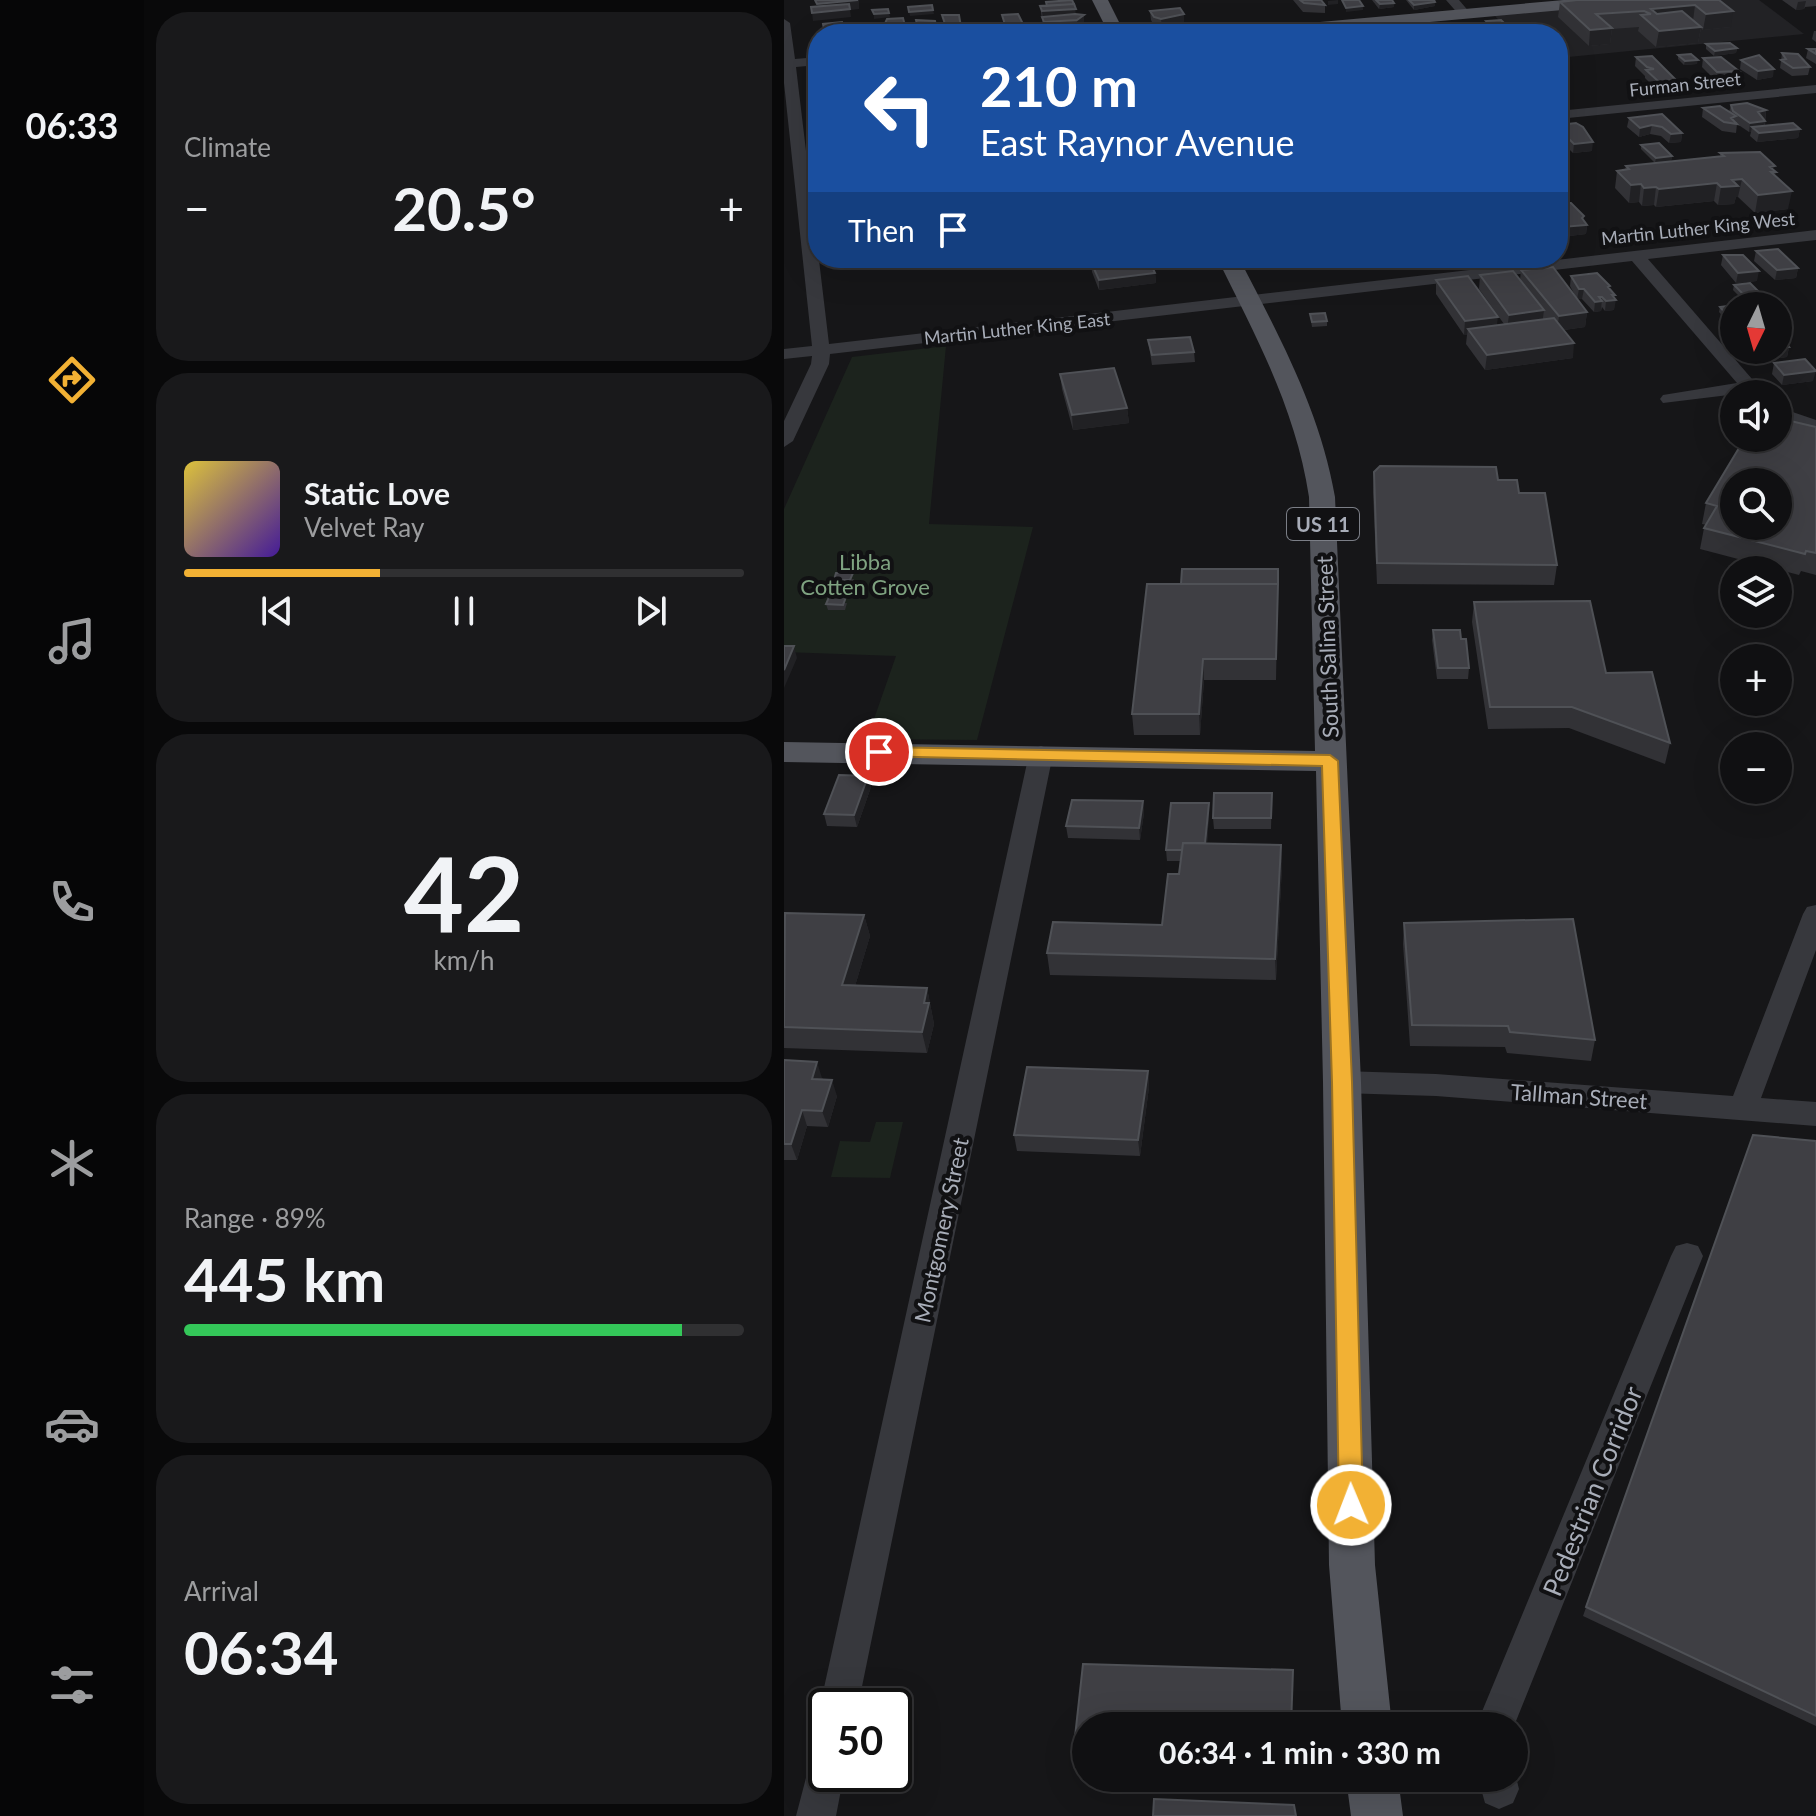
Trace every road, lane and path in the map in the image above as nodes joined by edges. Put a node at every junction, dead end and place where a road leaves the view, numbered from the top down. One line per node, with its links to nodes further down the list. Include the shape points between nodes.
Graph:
1 (1100, 0): 6 (main road)
2 (1452, 0): 4 (street)
3 (1618, 0): 4 (main road)
4 (1465, 14): 7 (main road)
5 (784, 23): 9 (street)
6 (1111, 24)
7 (1354, 24)
8 (808, 62): 9 (street)
9 (786, 64): 13 (street)
10 (1816, 89): 11 (street, Furman Street)
11 (1568, 114)
12 (1816, 235): 14 (street, Martin Luther King West)
13 (808, 244)
14 (1635, 255): 15 (street, Martin Luther King West); 22 (street)
15 (1568, 263)
16 (811, 268): 20 (street)
17 (1233, 268): 19 (main road, South Salina Street / US 11)
18 (1529, 268): 19 (street, Martin Luther King West)
19 (1250, 302): 20 (street, Martin Luther King East); 30 (main road, South Salina Street / US 11, via 1286,373 1318,459)
20 (821, 350): 21 (street, Martin Luther King East); 27 (street, via 820,364)
21 (784, 354)
22 (1743, 380)
23 (1720, 394): 24 (street)
24 (1669, 399)
25 (1792, 418): 26 (street)
26 (1816, 426)
27 (784, 441)
28 (784, 752): 29 (main road)
29 (1041, 754): 30 (main road); 36 (street, Montgomery Street)
30 (1330, 761): 32 (main road, South Salina Street)
31 (1816, 914): 33 (street)
32 (1342, 1082): 33 (street, Tallman Street); 37 (main road, South Salina Street, via 1352,1565)
33 (1743, 1109): 34 (street, Tallman Street)
34 (1816, 1114)
35 (1687, 1256): 38 (street, Pedestrian Corridor)
36 (843, 1688)
37 (1366, 1712)
38 (1501, 1712)
39 (821, 1792): 41 (street)
40 (1374, 1792): 42 (main road)
41 (816, 1816)
42 (1377, 1816)

